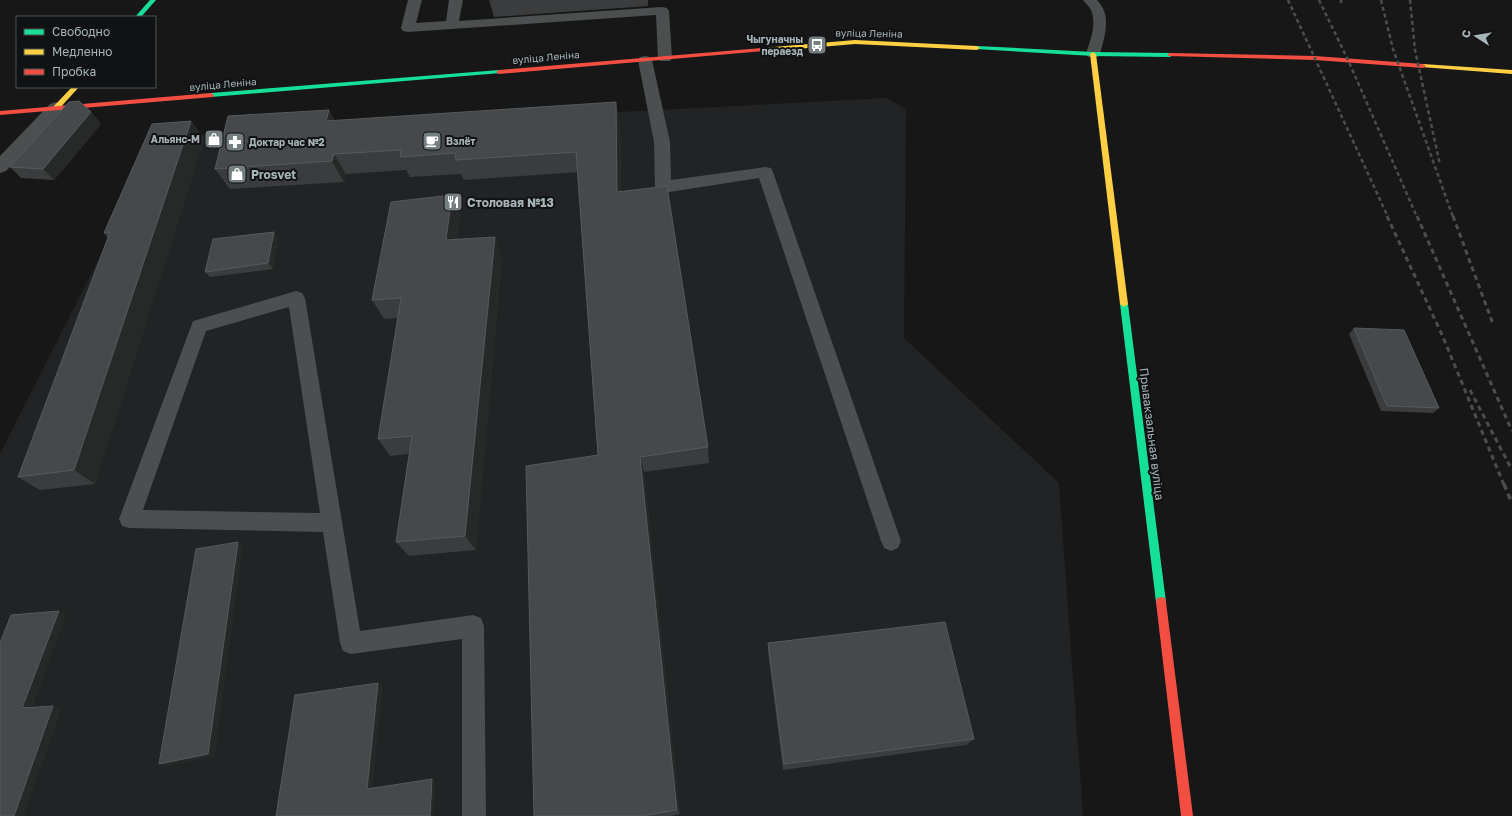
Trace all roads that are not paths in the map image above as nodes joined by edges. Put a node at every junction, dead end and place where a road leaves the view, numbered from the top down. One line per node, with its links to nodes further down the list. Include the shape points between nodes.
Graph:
1 (153, 0): 6 (street)
2 (415, 0): 7 (lane, via 408,28)
3 (456, 0): 7 (lane)
4 (1090, 0): 8 (lane, via 1096,5 1101,24)
5 (662, 5): 7 (lane); 9 (lane)
6 (139, 16)
7 (452, 24)
8 (1093, 54): 9 (street, вуліца Леніна, via 855,42); 11 (street, вуліца Леніна, via 1315,58); 19 (street, Прывакзальная вуліца)
9 (665, 58): 10 (street, вуліца Леніна)
10 (645, 60): 13 (street, вуліца Леніна); 17 (lane, via 662,142 663,187 765,172)
11 (1512, 72)
12 (75, 88): 13 (street)
13 (56, 108): 14 (street, вуліца Леніна); 15 (street)
14 (0, 113)
15 (0, 167)
16 (332, 522): 16 (lane, via 296,298 198,326 129,519); 18 (lane, via 351,643 473,626)
17 (891, 541)
18 (474, 816)
19 (1187, 816)

